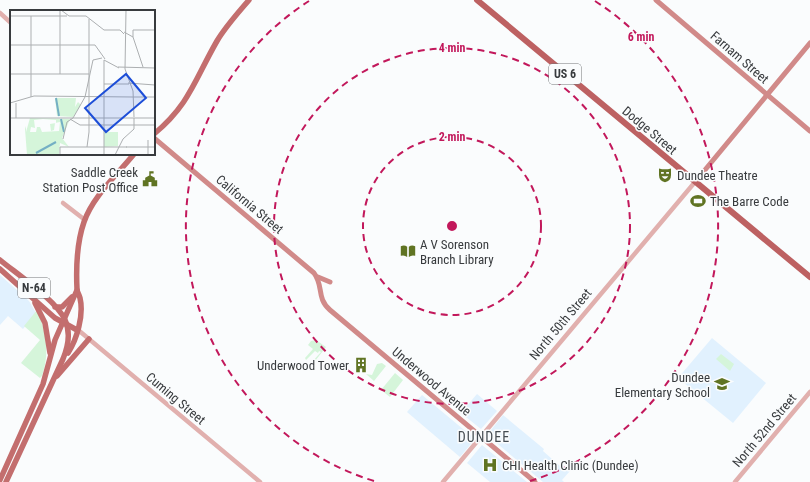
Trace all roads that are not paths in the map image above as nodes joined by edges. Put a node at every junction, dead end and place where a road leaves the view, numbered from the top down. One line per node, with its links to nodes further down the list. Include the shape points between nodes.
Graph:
1 (249, 0): 9 (main road, via 219,37 183,105)
2 (477, 0): 12 (highway, Dodge Street / US 6)
3 (656, 0): 7 (main road, Farnam Street)
4 (0, 13): 5 (street)
5 (10, 22)
6 (810, 43): 7 (main road)
7 (767, 95): 8 (main road, Farnam Street); 12 (main road)
8 (810, 131)
9 (155, 133)
10 (155, 139): 17 (main road, California Street)
11 (133, 155): 14 (main road, via 99,196)
12 (695, 182): 18 (highway, Dodge Street / US 6); 30 (street, North 50th Street)
13 (63, 203): 14 (street)
14 (85, 220): 21 (main road, via 79,247)
15 (0, 260): 22 (main road, Cuming Street / N-64)
16 (0, 269): 20 (main road, Cuming Street / N-64)
17 (317, 276): 19 (main road, California Street); 30 (main road, Underwood Avenue, via 322,302 330,310)
18 (810, 277)
19 (330, 282)
20 (27, 293): 23 (main road, Cuming Street / N-64); 27 (main road, N-64, via 41,312 45,323)
21 (75, 293): 22 (main road, via 62,307); 23 (main road); 24 (main road, via 80,298)
22 (55, 307): 23 (main road, Cuming Street / N-64)
23 (65, 322): 24 (main road, Cuming Street); 26 (main road, via 68,343); 27 (main road, N-64, via 55,340)
24 (78, 330): 25 (street, Cuming Street); 26 (main road)
25 (89, 340): 28 (main road); 33 (street, Cuming Street)
26 (63, 359): 28 (main road)
27 (50, 360): 31 (main road, N-64, via 43,384)
28 (53, 380): 32 (main road)
29 (810, 392): 36 (street, North 52nd Street)
30 (481, 436): 34 (street, North 50th Street); 35 (main road, Underwood Avenue)
31 (0, 480)
32 (6, 482)
33 (260, 482)
34 (443, 482)
35 (535, 482)
36 (735, 482)

